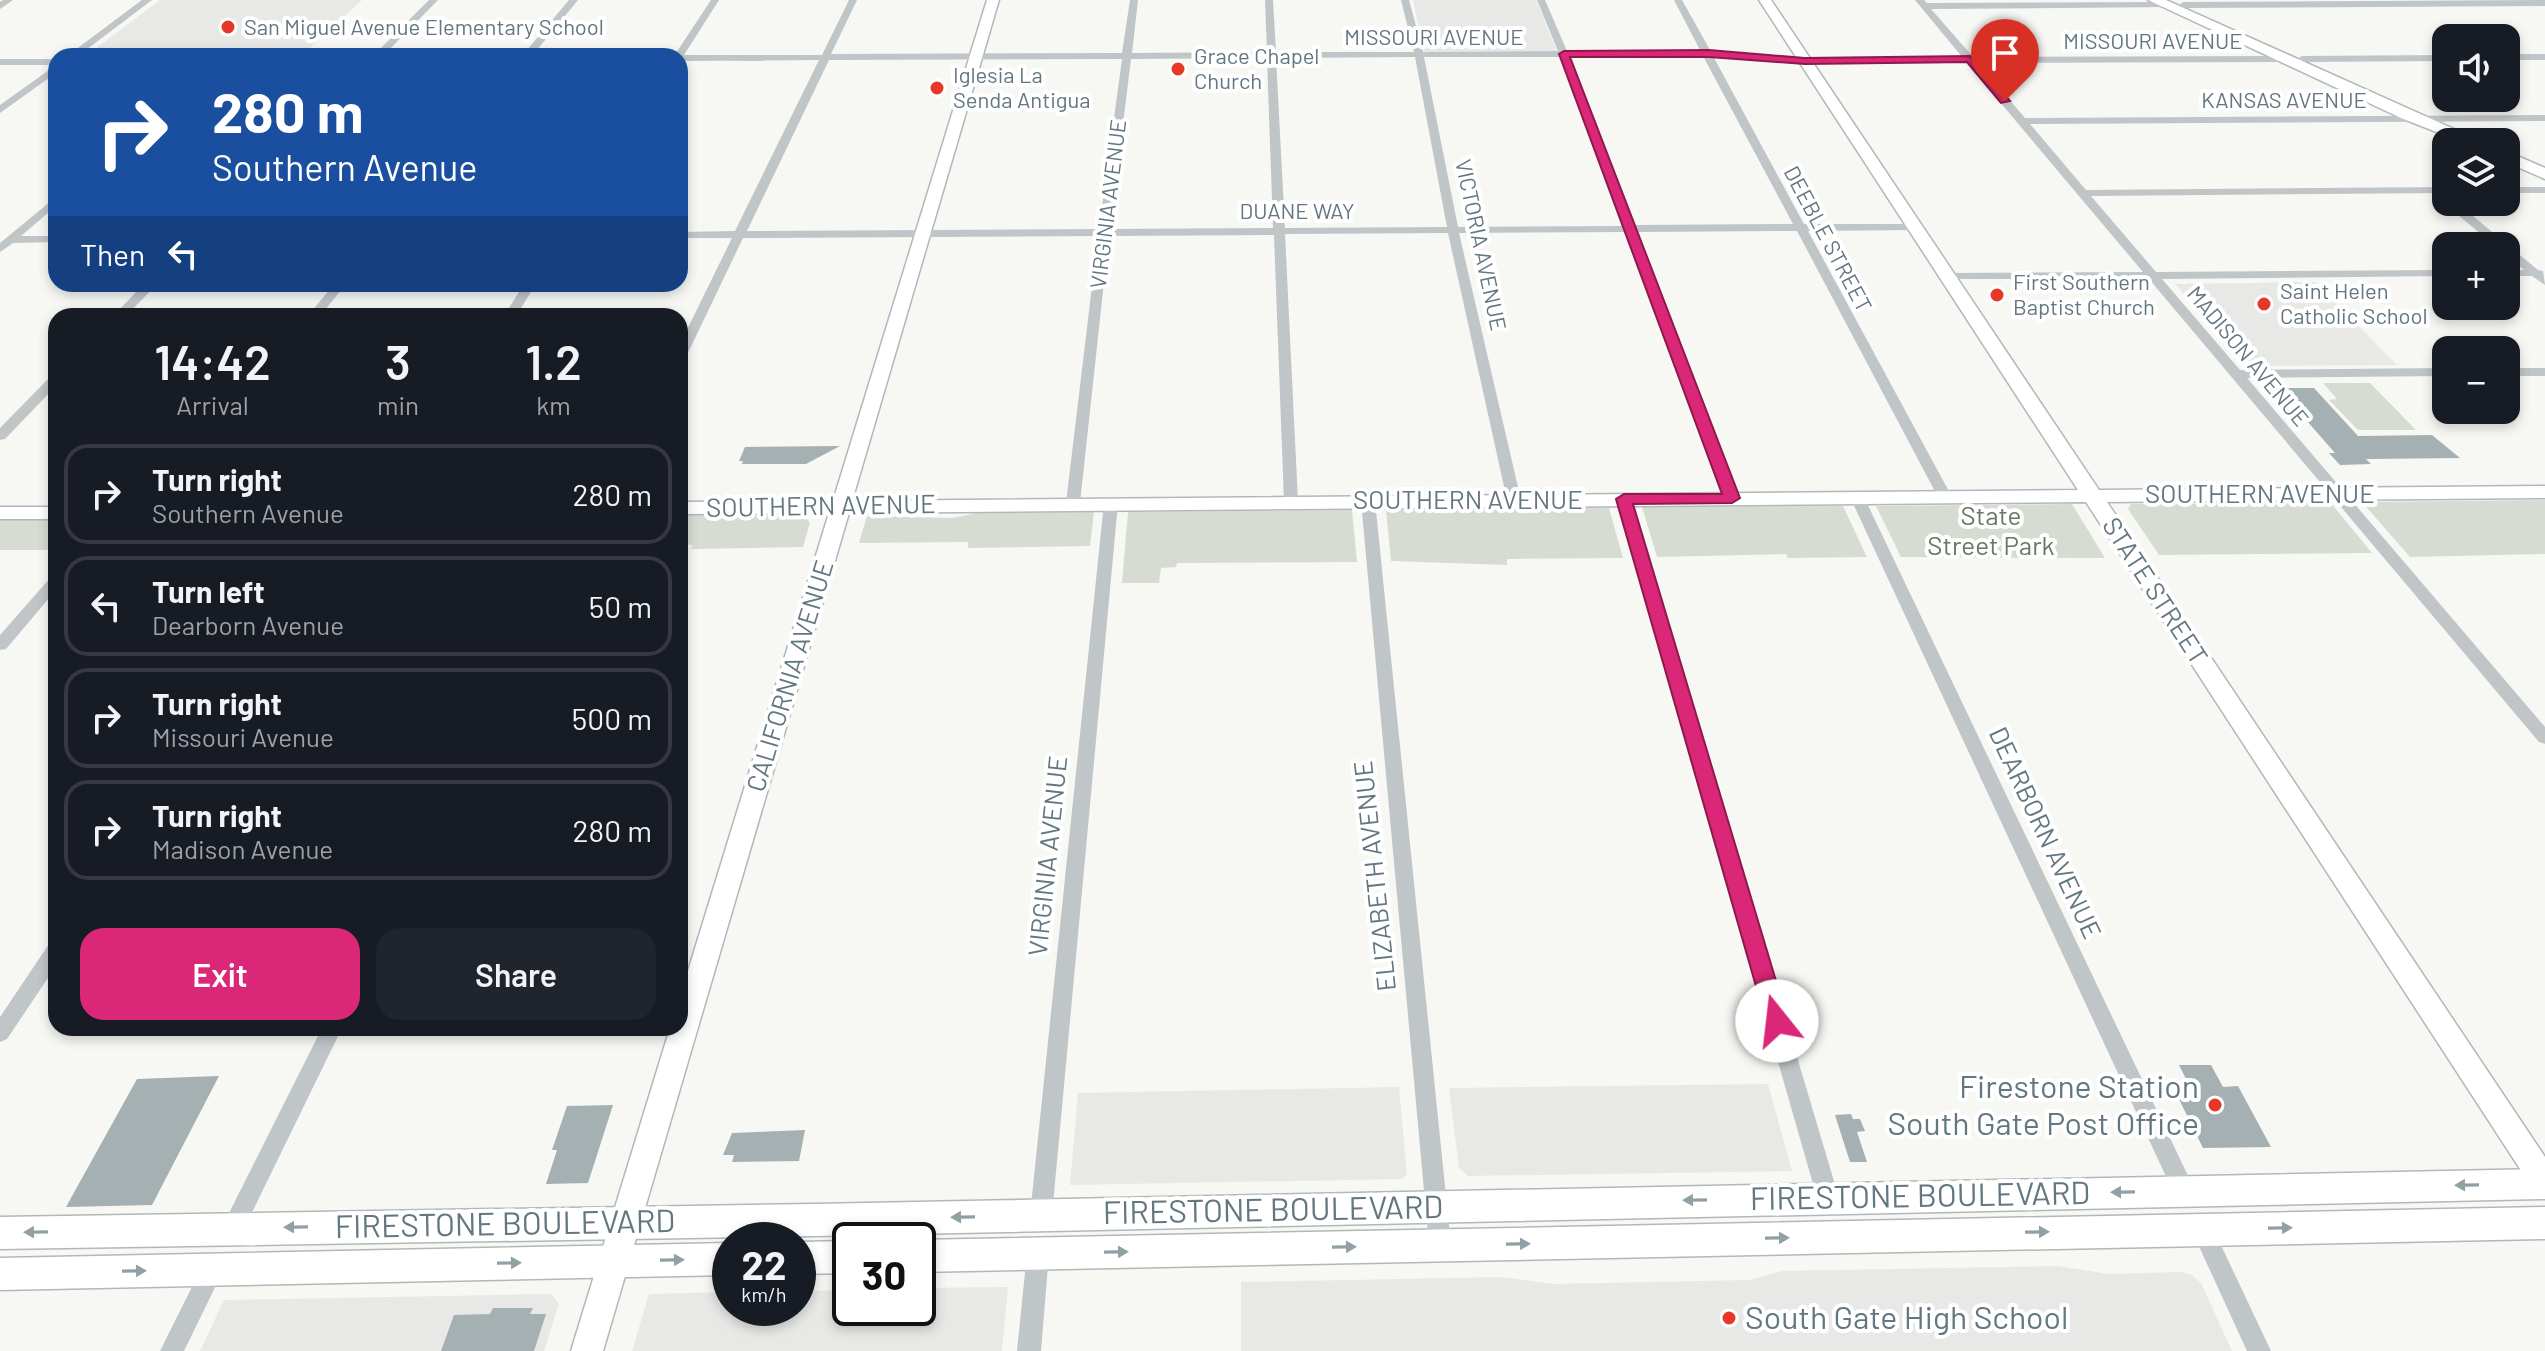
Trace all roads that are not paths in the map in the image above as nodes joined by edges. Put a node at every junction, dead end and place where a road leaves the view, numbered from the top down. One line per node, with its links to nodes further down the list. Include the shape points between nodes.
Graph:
1 (9, 0): 17 (street)
2 (148, 0): 18 (street)
3 (434, 0): 19 (street)
4 (574, 0): 20 (street)
5 (715, 0): 21 (street)
6 (853, 0): 28 (street)
7 (993, 0): 29 (main road, CALIFORNIA AVENUE)
8 (1134, 0): 25 (street, VIRGINIA AVENUE)
9 (1269, 0): 26 (street)
10 (1405, 0): 24 (street, VICTORIA AVENUE)
11 (1541, 0): 23 (street)
12 (1678, 0): 22 (street, DEEBLE STREET)
13 (1765, 0): 36 (main road, STATE STREET)
14 (1922, 3): 15 (street); 33 (street, MADISON AVENUE)
15 (2169, 3): 16 (street); 34 (main road); 35 (main road)
16 (2545, 3)
17 (0, 6)
18 (83, 48)
19 (386, 48)
20 (534, 48)
21 (686, 48)
22 (1709, 53): 23 (street, MISSOURI AVENUE); 36 (street, MISSOURI AVENUE); 54 (street, DEEBLE STREET)
23 (1564, 54): 24 (street, MISSOURI AVENUE); 55 (street)
24 (1419, 55): 26 (street, MISSOURI AVENUE); 56 (street, VICTORIA AVENUE)
25 (1127, 56): 26 (street, MISSOURI AVENUE); 29 (street, MISSOURI AVENUE); 58 (street, VIRGINIA AVENUE)
26 (1272, 56): 57 (street)
27 (688, 57): 28 (street, MISSOURI AVENUE)
28 (826, 57): 29 (street, MISSOURI AVENUE); 62 (street)
29 (976, 57): 60 (main road, CALIFORNIA AVENUE)
30 (2520, 57): 31 (street)
31 (2545, 57)
32 (2432, 58): 35 (street)
33 (1970, 59): 34 (street, MISSOURI AVENUE); 36 (street, MISSOURI AVENUE); 43 (street, MADISON AVENUE)
34 (2283, 59): 42 (main road)
35 (2302, 59): 42 (main road, via 2424,115)
36 (1805, 61): 53 (main road, STATE STREET)
37 (0, 62): 38 (street)
38 (48, 62)
39 (48, 74): 40 (street)
40 (0, 110)
41 (2545, 118): 42 (street, KANSAS AVENUE)
42 (2423, 119): 43 (street, KANSAS AVENUE); 44 (main road)
43 (2022, 121): 50 (street, MADISON AVENUE)
44 (2443, 128)
45 (2520, 162): 46 (main road)
46 (2545, 174)
47 (2432, 190): 50 (street)
48 (2520, 190): 49 (street)
49 (2545, 190)
50 (2084, 193): 69 (street, MADISON AVENUE)
51 (48, 206): 64 (street)
52 (2465, 216): 59 (street)
53 (1915, 227): 54 (street, DUANE WAY); 71 (main road, STATE STREET)
54 (1798, 228): 55 (street, DUANE WAY); 87 (street, DEEBLE STREET)
55 (1629, 229): 56 (street, DUANE WAY); 88 (street)
56 (1453, 230): 57 (street, DUANE WAY); 90 (street, VICTORIA AVENUE)
57 (1281, 231): 58 (street, DUANE WAY); 92 (street)
58 (1104, 232): 60 (street, DUANE WAY); 93 (street, VIRGINIA AVENUE)
59 (2485, 232)
60 (923, 234): 62 (street, DUANE WAY); 95 (main road, CALIFORNIA AVENUE)
61 (688, 235): 62 (street, DUANE WAY)
62 (738, 235): 76 (street)
63 (48, 239): 64 (street)
64 (5, 240): 65 (street)
65 (0, 249)
66 (2520, 260): 70 (street)
67 (2432, 273): 69 (street)
68 (2520, 274): 70 (street)
69 (2153, 276): 71 (street); 80 (street, MADISON AVENUE)
70 (2542, 276)
71 (1948, 277): 85 (main road, STATE STREET)
72 (143, 292): 74 (street)
73 (334, 292): 75 (street)
74 (127, 308)
75 (320, 308)
76 (688, 340)
77 (2432, 372): 80 (street)
78 (2520, 372): 79 (street)
79 (2545, 372)
80 (2236, 374): 84 (street, MADISON AVENUE)
81 (48, 387): 82 (street)
82 (0, 436)
83 (2545, 492): 84 (main road, SOUTHERN AVENUE)
84 (2338, 494): 85 (main road, SOUTHERN AVENUE); 101 (street, MADISON AVENUE)
85 (2092, 496): 87 (main road, SOUTHERN AVENUE); 107 (main road, STATE STREET)
86 (1857, 497): 87 (main road, SOUTHERN AVENUE); 88 (main road, SOUTHERN AVENUE); 108 (street, DEARBORN AVENUE)
87 (1945, 497)
88 (1732, 498): 89 (main road, SOUTHERN AVENUE)
89 (1624, 499): 90 (main road, SOUTHERN AVENUE); 109 (street)
90 (1514, 500): 91 (main road, SOUTHERN AVENUE)
91 (1368, 501): 92 (main road, SOUTHERN AVENUE); 110 (street, ELIZABETH AVENUE)
92 (1291, 502): 94 (main road, SOUTHERN AVENUE)
93 (1073, 503): 94 (main road, SOUTHERN AVENUE); 95 (main road, SOUTHERN AVENUE)
94 (1111, 503): 111 (street, VIRGINIA AVENUE)
95 (842, 505): 96 (main road, SOUTHERN AVENUE); 103 (main road, CALIFORNIA AVENUE)
96 (688, 508)
97 (0, 513): 98 (main road)
98 (48, 513)
99 (48, 589): 100 (street)
100 (0, 645)
101 (2545, 738)
102 (48, 962): 104 (street)
103 (688, 1016)
104 (0, 1033)
105 (328, 1036): 114 (street)
106 (682, 1036): 112 (main road, CALIFORNIA AVENUE)
107 (2545, 1183): 108 (main road, FIRESTONE BOULEVARD, one-way to 108)
108 (2184, 1191): 109 (main road, FIRESTONE BOULEVARD, one-way to 109)
109 (1828, 1198): 110 (main road, FIRESTONE BOULEVARD, one-way to 110)
110 (1435, 1205): 111 (main road, FIRESTONE BOULEVARD); 117 (street, ELIZABETH AVENUE)
111 (1041, 1215): 112 (main road, FIRESTONE BOULEVARD, one-way to 112)
112 (626, 1222): 114 (main road, FIRESTONE BOULEVARD, one-way to 114); 121 (main road, CALIFORNIA AVENUE)
113 (2545, 1223): 115 (main road, FIRESTONE BOULEVARD, one-way to 113)
114 (233, 1228): 116 (main road, FIRESTONE BOULEVARD, one-way to 116)
115 (2202, 1229): 117 (main road, FIRESTONE BOULEVARD, one-way to 115); 127 (street)
116 (0, 1233)
117 (1440, 1245): 118 (main road, FIRESTONE BOULEVARD, one-way to 117)
118 (1038, 1253): 119 (main road, FIRESTONE BOULEVARD); 126 (street)
119 (936, 1256)
120 (712, 1259): 121 (main road, FIRESTONE BOULEVARD, one-way to 120)
121 (614, 1261): 122 (main road, FIRESTONE BOULEVARD, one-way to 121); 125 (main road, CALIFORNIA AVENUE)
122 (213, 1269): 123 (main road, FIRESTONE BOULEVARD, one-way to 122); 124 (street)
123 (0, 1274)
124 (172, 1351)
125 (587, 1351)
126 (1029, 1351)
127 (2259, 1351)

